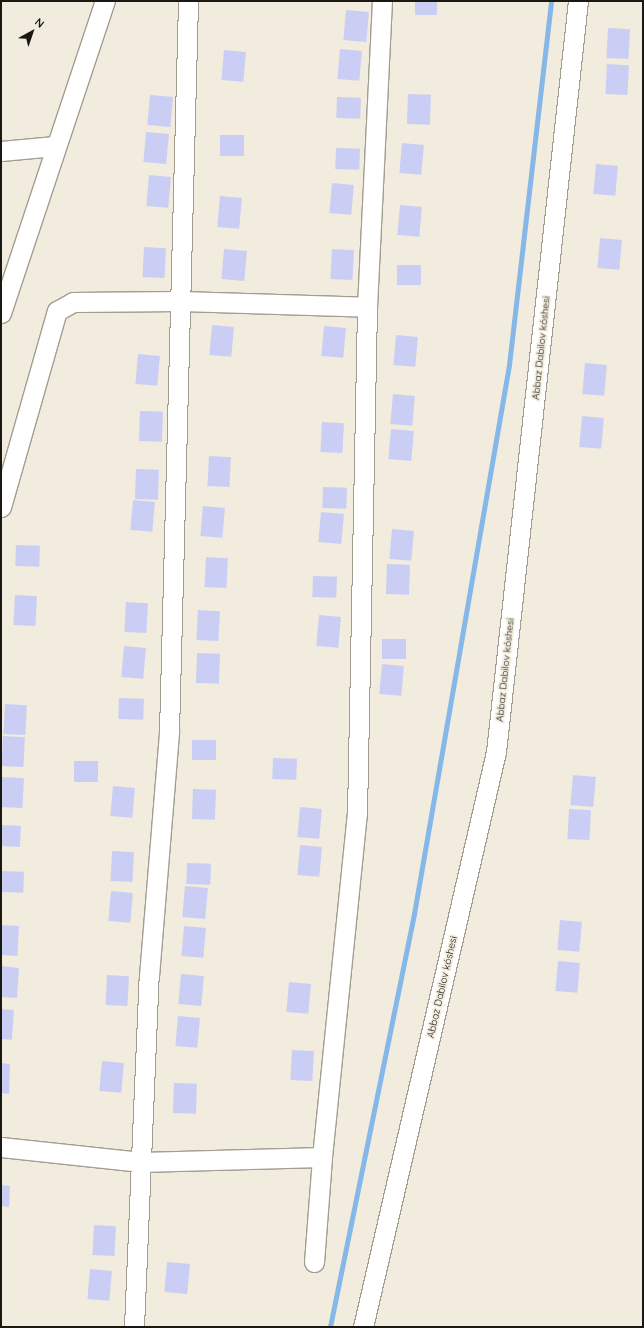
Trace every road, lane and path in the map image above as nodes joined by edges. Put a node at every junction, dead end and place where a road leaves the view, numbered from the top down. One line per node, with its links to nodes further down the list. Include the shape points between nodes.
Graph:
1 (105, 1): 5 (street)
2 (188, 1): 7 (street)
3 (382, 1): 8 (street)
4 (578, 1): 16 (street, Abbaz Dabilov kóshesi, via 496,752)
5 (55, 146): 6 (street); 9 (street)
6 (1, 151)
7 (180, 301): 8 (street); 10 (street, via 73,302 57,311); 13 (street, via 169,732 148,976)
8 (367, 307): 12 (street, via 357,814)
9 (1, 314)
10 (1, 507)
11 (1, 1147): 13 (street)
12 (322, 1158): 13 (street); 14 (street)
13 (141, 1162): 15 (street)
14 (314, 1262)
15 (134, 1327)
16 (363, 1327)

